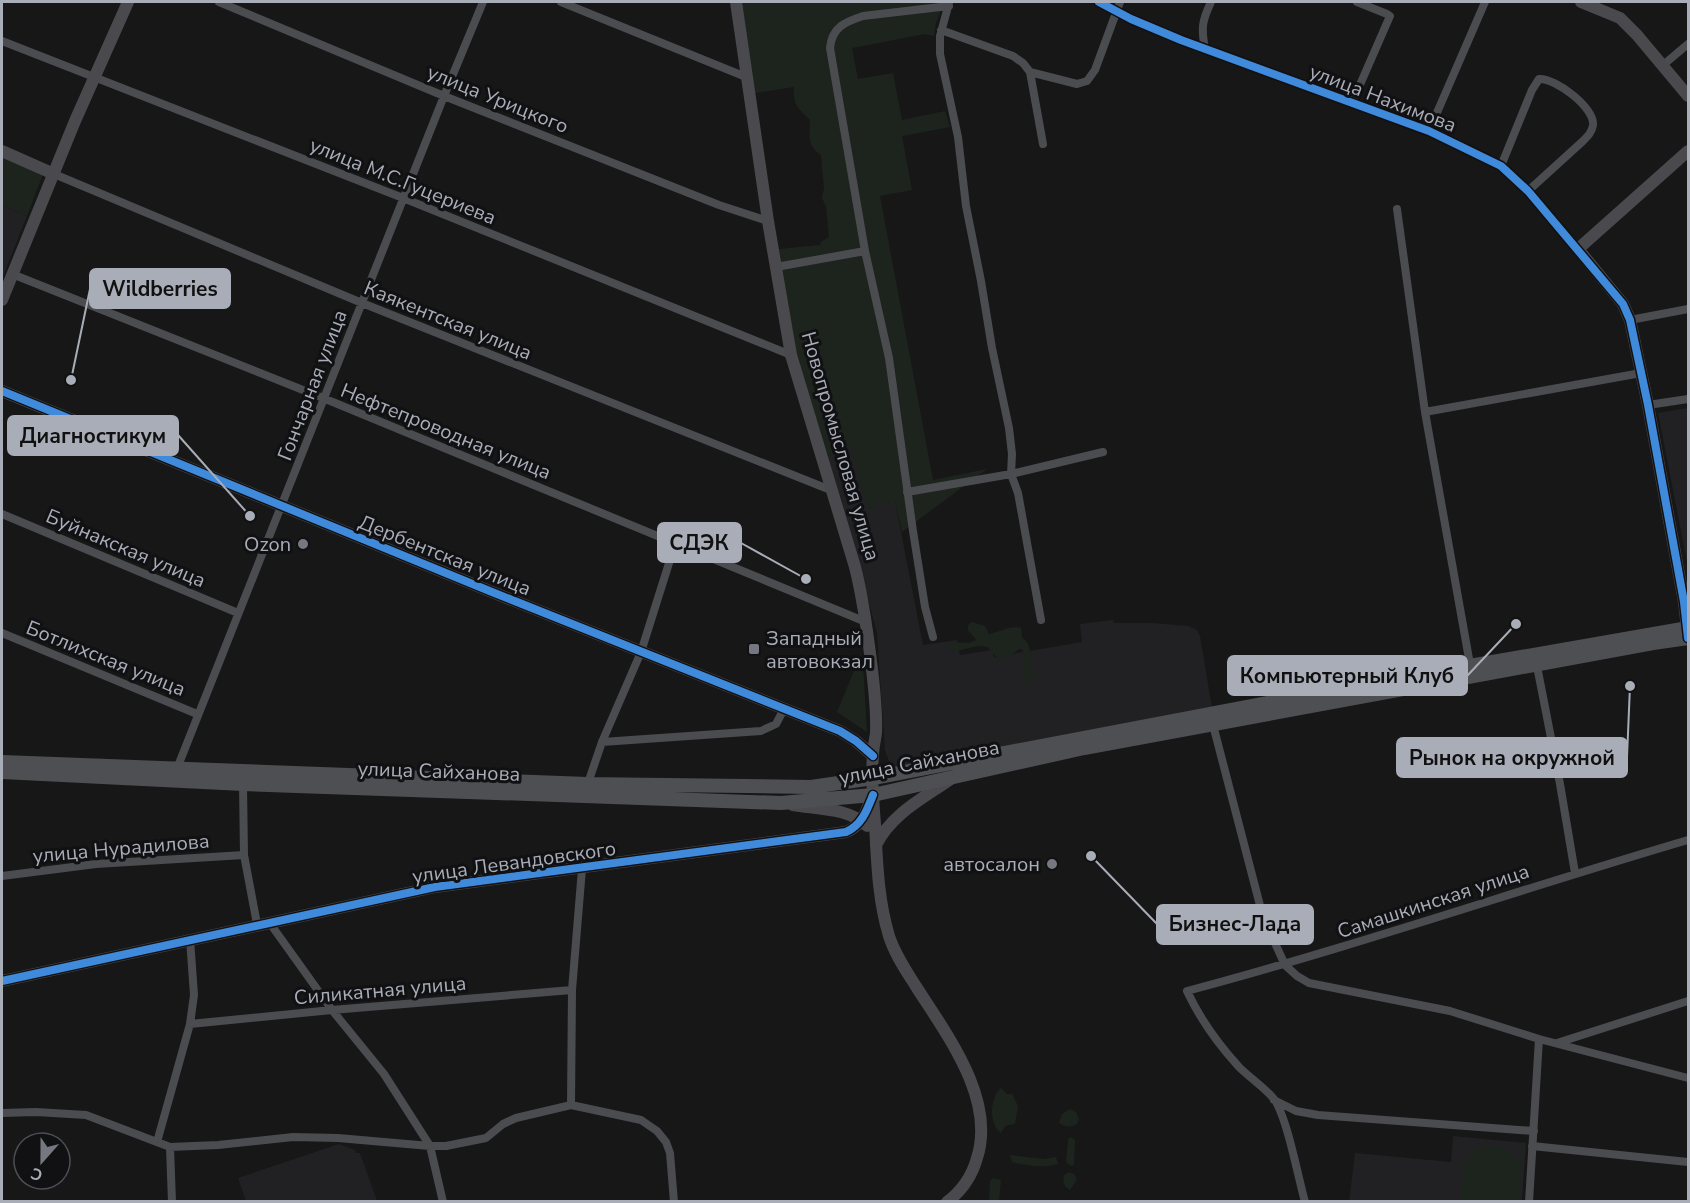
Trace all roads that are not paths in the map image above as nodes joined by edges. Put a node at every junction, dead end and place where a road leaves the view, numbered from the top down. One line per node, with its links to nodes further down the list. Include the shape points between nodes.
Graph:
1 (128, 2): 21 (street)
2 (219, 2): 22 (street, улица Урицкого)
3 (483, 2): 22 (street, Гончарная улица)
4 (561, 2): 20 (street)
5 (735, 2): 20 (street, Новопромысловая улица)
6 (1099, 2): 13 (street, улица Нахимова)
7 (1120, 2): 13 (street)
8 (1210, 2): 17 (street, via 1202,21)
9 (1357, 2): 24 (street, via 1389,16)
10 (1485, 2): 25 (street)
11 (1581, 2): 18 (street, via 1620,18)
12 (949, 4): 14 (street); 36 (street, via 863,16 838,26 831,40 830,54)
13 (1116, 11): 17 (street, улица Нахимова); 19 (street, via 1095,70 1087,81 1077,84)
14 (941, 30): 19 (street, via 1013,56); 51 (street, via 944,79 958,137 966,206 1009,428)
15 (2, 41): 21 (street, улица М.С.Гуцериева)
16 (1689, 44): 18 (street)
17 (1205, 50): 24 (street, улица Нахимова)
18 (1662, 66): 23 (street)
19 (1030, 72): 26 (street)
20 (746, 77): 34 (street, Новопромысловая улица)
21 (96, 78): 30 (street); 32 (street, улица М.С.Гуцериева)
22 (444, 96): 32 (street, Гончарная улица); 34 (street, улица Урицкого, via 719,205)
23 (1689, 96)
24 (1352, 103): 25 (street, улица Нахимова)
25 (1429, 131): 29 (street, улица Нахимова)
26 (1043, 144)
27 (1689, 151): 35 (street)
28 (2, 152): 30 (street)
29 (1501, 166): 31 (street, улица Нахимова); 31 (street, via 1539,79 1566,88 1592,118 1593,126 1583,141)
30 (54, 174): 38 (street); 40 (street, Каякентская улица)
31 (1528, 191): 35 (street, улица Нахимова)
32 (403, 198): 40 (street, Гончарная улица); 43 (street, улица М.С.Гуцериева)
33 (1397, 209): 49 (street)
34 (768, 220): 37 (street, Новопромысловая улица)
35 (1578, 249): 42 (street, улица Нахимова, via 1623,304)
36 (866, 251): 37 (street); 53 (street, via 889,358)
37 (776, 267): 43 (street, Новопромысловая улица)
38 (12, 274): 39 (street); 46 (street, Нефтепроводная улица)
39 (2, 300)
40 (362, 303): 46 (street, Гончарная улица); 52 (street, Каякентская улица)
41 (1689, 309): 42 (street)
42 (1630, 320): 44 (street, улица Нахимова)
43 (791, 355): 52 (street, Новопромысловая улица)
44 (1641, 373): 48 (street, улица Нахимова); 49 (street)
45 (2, 391): 54 (street, Дербентская улица)
46 (323, 399): 54 (street, Гончарная улица); 56 (street, Нефтепроводная улица)
47 (1689, 399): 48 (street)
48 (1648, 405): 61 (street, улица Нахимова)
49 (1425, 412): 65 (street)
50 (1103, 452): 51 (street)
51 (1011, 474): 53 (street); 58 (street, via 1018,493)
52 (833, 491): 59 (street, Новопромысловая улица)
53 (907, 492): 62 (street)
54 (282, 506): 57 (street, Гончарная улица); 63 (street, Дербентская улица)
55 (2, 514): 57 (street, Буйнакская улица)
56 (675, 544): 59 (street, Нефтепроводная улица); 63 (street)
57 (238, 613): 67 (street, Гончарная улица)
58 (1041, 620)
59 (866, 622): 70 (street, Новопромысловая улица, via 875,701)
60 (2, 633): 67 (street, Ботлихская улица)
61 (1688, 633): 64 (main road)
62 (933, 638)
63 (641, 652): 66 (street, Дербентская улица); 69 (street)
64 (1535, 659): 65 (main road); 85 (street)
65 (1472, 670): 68 (main road)
66 (784, 709): 69 (street, via 776,724 761,731); 70 (street, Дербентская улица, via 840,732)
67 (197, 714): 73 (street, Гончарная улица)
68 (1212, 719): 74 (main road, улица Сайханова); 75 (main road, улица Сайханова); 89 (street, via 1263,917)
69 (602, 742): 77 (street)
70 (873, 756): 75 (street, Новопромысловая улица)
71 (2, 762): 73 (main road, улица Сайханова)
72 (2, 772): 73 (main road, улица Сайханова)
73 (175, 775): 76 (main road, улица Сайханова); 77 (main road, улица Сайханова)
74 (955, 777): 78 (main road, улица Сайханова); 82 (street, via 893,820)
75 (873, 778): 77 (main road, улица Сайханова, via 811,787); 78 (street, Новопромысловая улица)
76 (243, 784): 77 (main road, улица Сайханова); 83 (street)
77 (586, 790): 79 (main road, улица Сайханова)
78 (873, 795): 79 (main road, улица Сайханова); 80 (street); 82 (street, Новопромысловая улица)
79 (781, 803): 80 (street, via 849,814)
80 (862, 820): 82 (street); 84 (street, улица Левандовского, via 846,832)
81 (1689, 840): 85 (street, Самашкинская улица)
82 (876, 846): 110 (street, Новопромысловая улица, via 889,936 962,1060 980,1113 980,1145 974,1167 961,1190)
83 (244, 855): 86 (street, улица Нурадилова, via 96,864); 87 (street)
84 (582, 868): 87 (street, улица Левандовского, via 435,887); 91 (street)
85 (1575, 873): 89 (street, Самашкинская улица)
86 (2, 876)
87 (263, 923): 88 (street, улица Левандовского); 93 (street)
88 (190, 939): 90 (street, улица Левандовского); 94 (street, via 194,995)
89 (1285, 965): 95 (street, via 1309,983 1450,1011); 98 (street, Самашкинская улица, via 1187,991 1221,1047)
90 (2, 981)
91 (572, 990): 93 (street, Силикатная улица); 99 (street)
92 (1689, 1001): 96 (street)
93 (332, 1010): 94 (street, Силикатная улица); 103 (street, via 384,1074)
94 (190, 1024): 102 (street)
95 (1539, 1039): 96 (street); 101 (street)
96 (1555, 1043): 97 (street)
97 (1689, 1078)
98 (1274, 1100): 101 (street, via 1296,1111 1318,1115); 111 (street)
99 (571, 1105): 103 (street, via 516,1118 486,1137); 109 (street, via 641,1120 657,1131 670,1153)
100 (2, 1113): 102 (street, via 86,1115)
101 (1534, 1131): 104 (street)
102 (157, 1143): 105 (street)
103 (430, 1146): 105 (street, via 293,1137); 108 (street)
104 (1532, 1146): 106 (street); 112 (street)
105 (170, 1147): 107 (street)
106 (1689, 1162)
107 (172, 1202)
108 (443, 1202)
109 (674, 1202)
110 (947, 1202)
111 (1305, 1202)
112 (1528, 1202)

